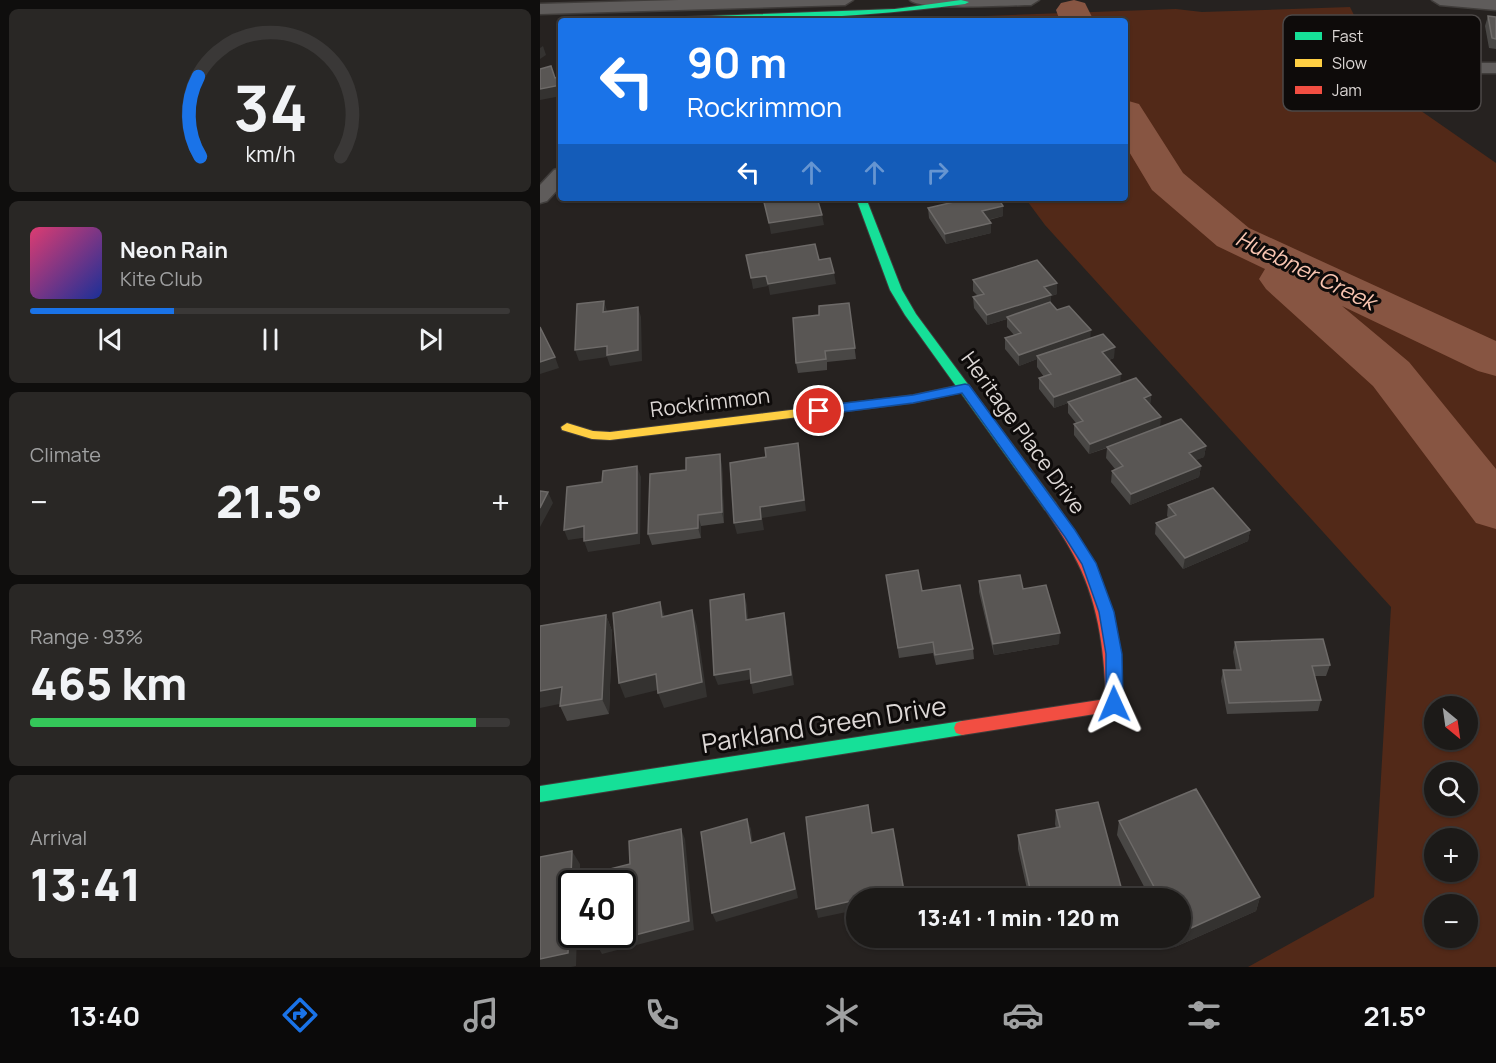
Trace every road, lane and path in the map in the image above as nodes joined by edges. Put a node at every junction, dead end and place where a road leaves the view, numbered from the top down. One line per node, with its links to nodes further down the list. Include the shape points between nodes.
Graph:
1 (845, 0): 8 (street)
2 (918, 0): 5 (street)
3 (1031, 0): 5 (street)
4 (1440, 0): 6 (street)
5 (964, 2): 8 (street, via 895,11)
6 (1496, 5)
7 (540, 9): 8 (street)
8 (652, 12)
9 (540, 24): 10 (street)
10 (558, 24)
11 (558, 177): 12 (street)
12 (540, 197)
13 (862, 201): 14 (street, Heritage Place Drive, via 896,290)
14 (965, 388): 15 (street, Rockrimmon, via 913,399 610,436); 16 (street, Heritage Place Drive, via 1089,563 1106,612 1114,654)
15 (567, 428)
16 (1114, 704): 17 (street, Parkland Green Drive)
17 (540, 794)

